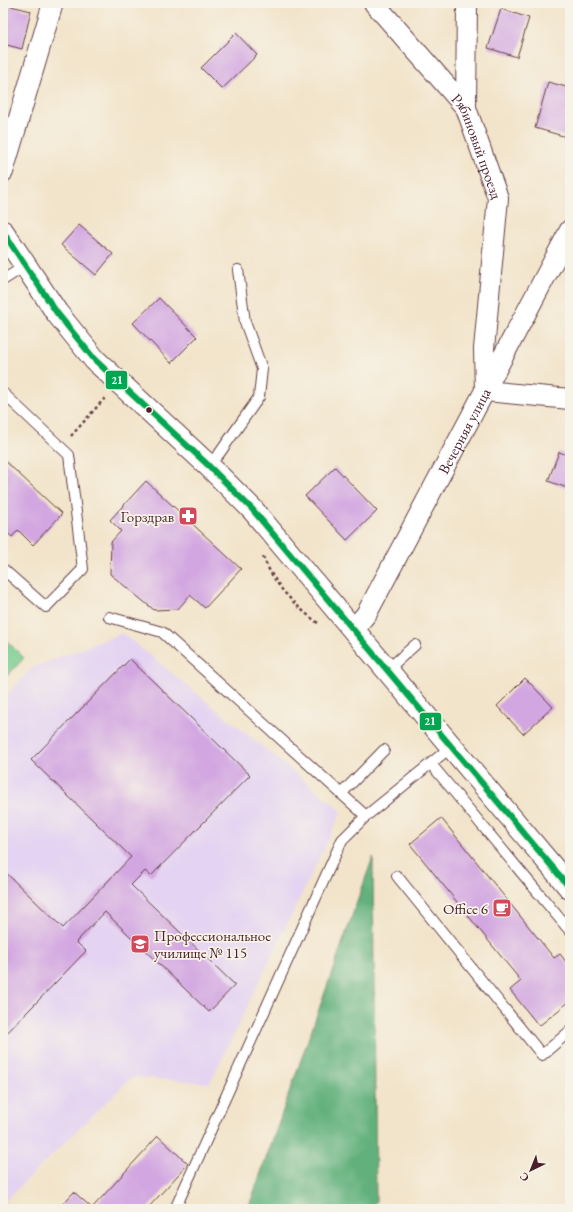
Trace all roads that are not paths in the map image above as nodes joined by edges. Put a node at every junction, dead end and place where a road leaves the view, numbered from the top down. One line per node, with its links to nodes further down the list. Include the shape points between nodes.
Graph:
1 (54, 3): 5 (street)
2 (374, 3): 4 (street, Рябиновый проезд)
3 (467, 3): 4 (street)
4 (466, 108): 11 (street, Рябиновый проезд, via 498,198 484,349)
5 (3, 172)
6 (570, 230): 11 (street, Вечерняя улица)
7 (3, 232): 8 (main road)
8 (25, 266): 10 (lane); 14 (main road, via 66,325 95,360)
9 (238, 270): 14 (lane, via 245,322 262,368 259,397)
10 (3, 280)
11 (485, 391): 13 (street); 17 (street, Вечерняя улица, via 366,614)
12 (3, 393): 15 (lane, via 69,455 83,569 46,607)
13 (570, 400)
14 (208, 465): 17 (main road, via 257,514)
15 (3, 569)
16 (109, 617): 23 (lane, via 162,632)
17 (354, 629): 19 (main road)
18 (415, 645): 19 (lane)
19 (387, 670): 20 (main road)
20 (451, 747): 22 (lane); 26 (main road)
21 (384, 750): 23 (lane)
22 (431, 764): 24 (lane); 27 (lane)
23 (341, 794): 24 (lane)
24 (366, 816): 29 (lane, via 342,840)
25 (397, 876): 28 (lane, via 542,1055)
26 (570, 888)
27 (570, 931)
28 (570, 1031)
29 (175, 1209)

